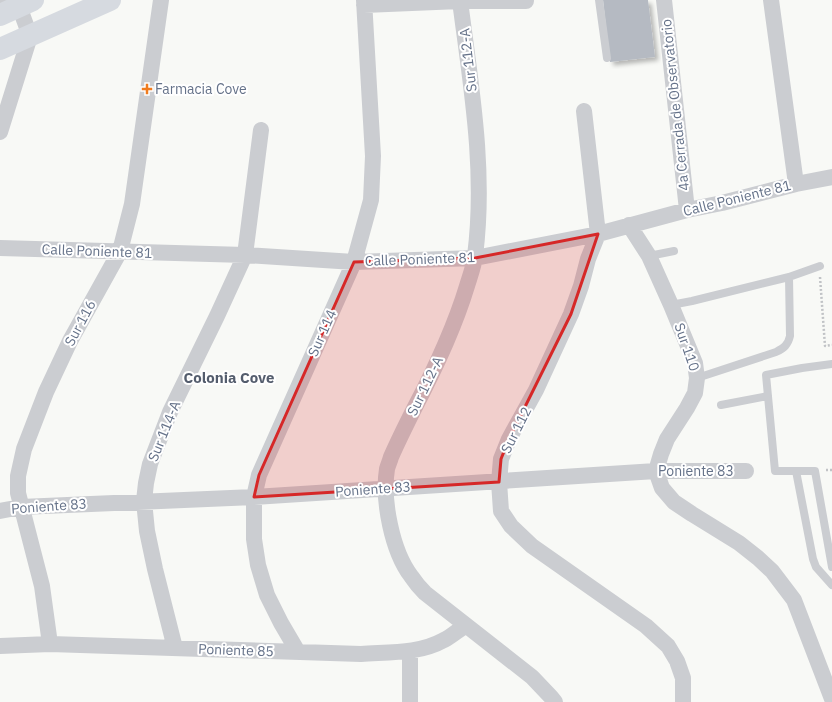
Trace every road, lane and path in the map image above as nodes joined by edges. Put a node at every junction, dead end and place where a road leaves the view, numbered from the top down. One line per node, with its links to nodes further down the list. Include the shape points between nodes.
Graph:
1 (110, 0): 10 (main road)
2 (162, 0): 22 (street, Sur 116, via 132,204)
3 (598, 0): 12 (lane)
4 (664, 0): 18 (street, 4a Cerrada de Observatorio)
5 (771, 0): 17 (street)
6 (460, 1): 7 (street); 8 (street); 26 (street, Sur 112-A, via 480,182)
7 (526, 1)
8 (364, 3): 27 (street, Sur 114, via 373,156 372,186 371,200)
9 (13, 5): 10 (street)
10 (30, 36): 11 (main road); 15 (street)
11 (0, 49)
12 (607, 58)
13 (584, 111): 20 (street, Sur 112)
14 (261, 130): 24 (street, Sur 114-A)
15 (0, 132)
16 (832, 177): 17 (street, Calle Poniente 81)
17 (796, 184): 18 (street, Calle Poniente 81)
18 (687, 210): 19 (street, Calle Poniente 81)
19 (629, 225): 20 (street, Calle Poniente 81); 25 (street, Sur 110)
20 (598, 234): 26 (street, Calle Poniente 81); 39 (street, Sur 112, via 571,314 501,459)
21 (0, 248): 22 (street, Calle Poniente 81)
22 (120, 251): 24 (street, Calle Poniente 81); 43 (street, Sur 116, via 70,341 46,392 24,449 18,476)
23 (674, 251): 25 (lane)
24 (245, 255): 27 (street, Calle Poniente 81); 42 (street, Sur 114-A, via 170,412 150,464)
25 (649, 256): 30 (street, Sur 110)
26 (475, 258): 27 (street, Calle Poniente 81); 40 (street, Sur 112-A, via 449,338 387,467)
27 (354, 262): 41 (street, Sur 114, via 259,475)
28 (820, 266): 29 (lane); 31 (path, via 825,346)
29 (788, 277): 30 (lane); 33 (lane, via 788,344 776,352)
30 (671, 305): 33 (street, Sur 110, via 695,363)
31 (832, 345)
32 (832, 364): 34 (lane, via 766,374)
33 (697, 378): 36 (street, Sur 110, via 695,393 667,439)
34 (768, 396): 35 (lane); 38 (lane, via 776,471)
35 (721, 405)
36 (656, 471): 37 (street, Poniente 83); 39 (street, Poniente 83); 53 (street, via 662,488 674,502 744,547 758,558 785,588 794,600)
37 (746, 471)
38 (796, 471): 45 (lane, via 815,471); 46 (lane, via 813,559 816,567)
39 (499, 482): 40 (street, Poniente 83); 56 (street, Sur 112, via 501,511 511,526 532,546 646,626 668,646 683,678)
40 (385, 488): 41 (street, Poniente 83); 47 (street, Sur 112-A, via 390,524 398,553 410,576 425,593)
41 (254, 497): 42 (street, Poniente 83); 52 (street, Sur 114, via 254,538 258,565 267,595)
42 (144, 501): 43 (street, Poniente 83); 50 (street, Sur 114-A, via 155,569)
43 (21, 507): 44 (street, Poniente 83); 48 (street, Sur 116, via 42,586)
44 (0, 511)
45 (832, 566)
46 (832, 585)
47 (465, 626): 51 (street, Poniente 85, via 427,648); 55 (street, Sur 112-A, via 532,677)
48 (50, 644): 49 (street, Poniente 85); 50 (street, Poniente 85)
49 (0, 646)
50 (175, 648): 52 (street, Poniente 85)
51 (410, 651): 52 (street, Poniente 85, via 361,654); 54 (street)
52 (298, 652)
53 (832, 699)
54 (410, 702)
55 (555, 702)
56 (683, 702)

